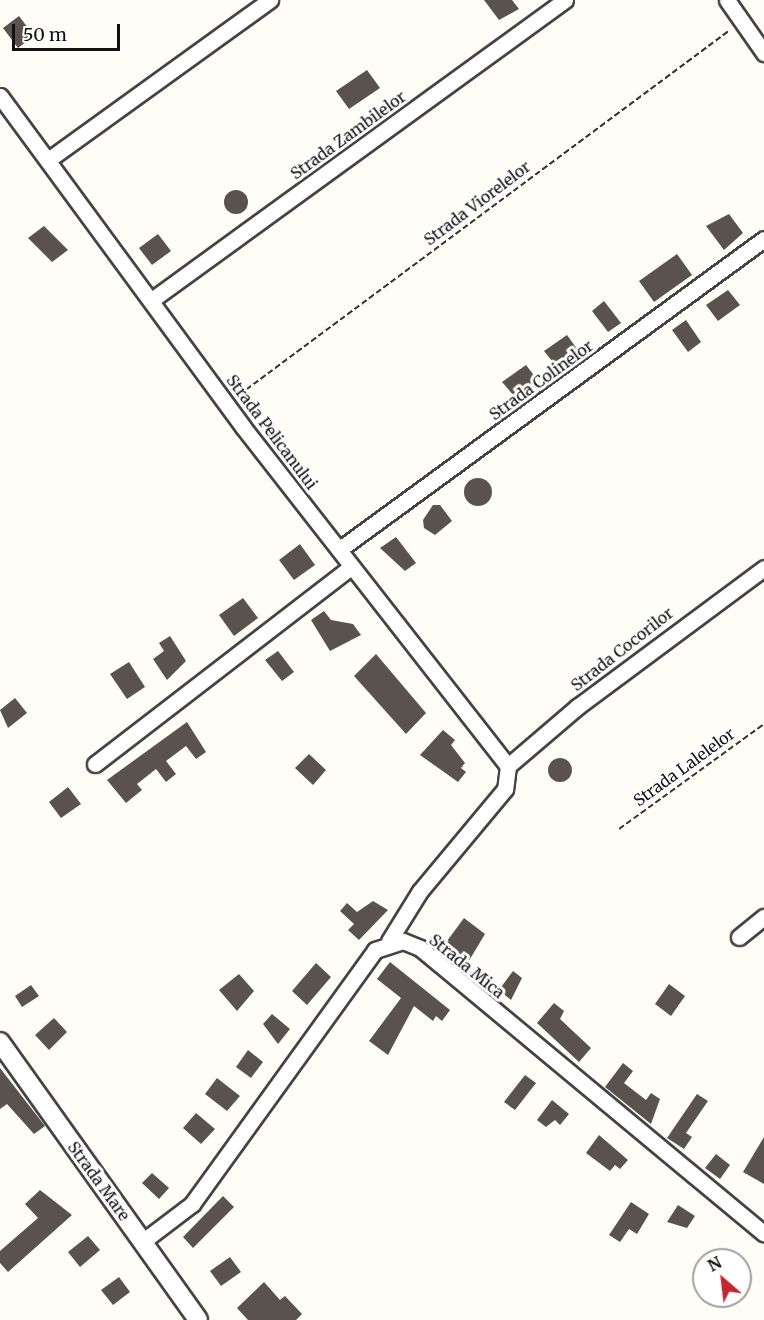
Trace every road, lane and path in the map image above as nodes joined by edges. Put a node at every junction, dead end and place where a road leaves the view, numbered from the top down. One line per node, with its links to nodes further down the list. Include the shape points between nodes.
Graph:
1 (270, 0): 7 (street)
2 (565, 0): 9 (street, Strada Zambilelor)
3 (727, 0): 4 (street)
4 (742, 21): 5 (street); 10 (path, Strada Viorelelor)
5 (764, 53)
6 (0, 96): 7 (street, Strada Pelicanului)
7 (48, 160): 9 (street, Strada Pelicanului)
8 (764, 239): 11 (street, Strada Colinelor)
9 (153, 299): 10 (street, Strada Pelicanului)
10 (227, 404): 11 (street, Strada Pelicanului)
11 (339, 549): 12 (street, Strada Pelicanului)
12 (351, 567): 15 (street); 16 (street, Strada Pelicanului)
13 (764, 568): 16 (street, Strada Cocorilor, via 577,707)
14 (764, 724): 17 (path, Strada Lalelelor)
15 (95, 764)
16 (508, 766): 20 (street, via 505,789 420,891)
17 (619, 829)
18 (764, 917): 19 (street)
19 (739, 937)
20 (389, 941): 22 (street, Strada Mica, via 420,948); 23 (street, via 375,950 192,1204)
21 (0, 1042): 23 (street, Strada Mare)
22 (764, 1234)
23 (142, 1242): 24 (street, Strada Mare)
24 (198, 1320)

